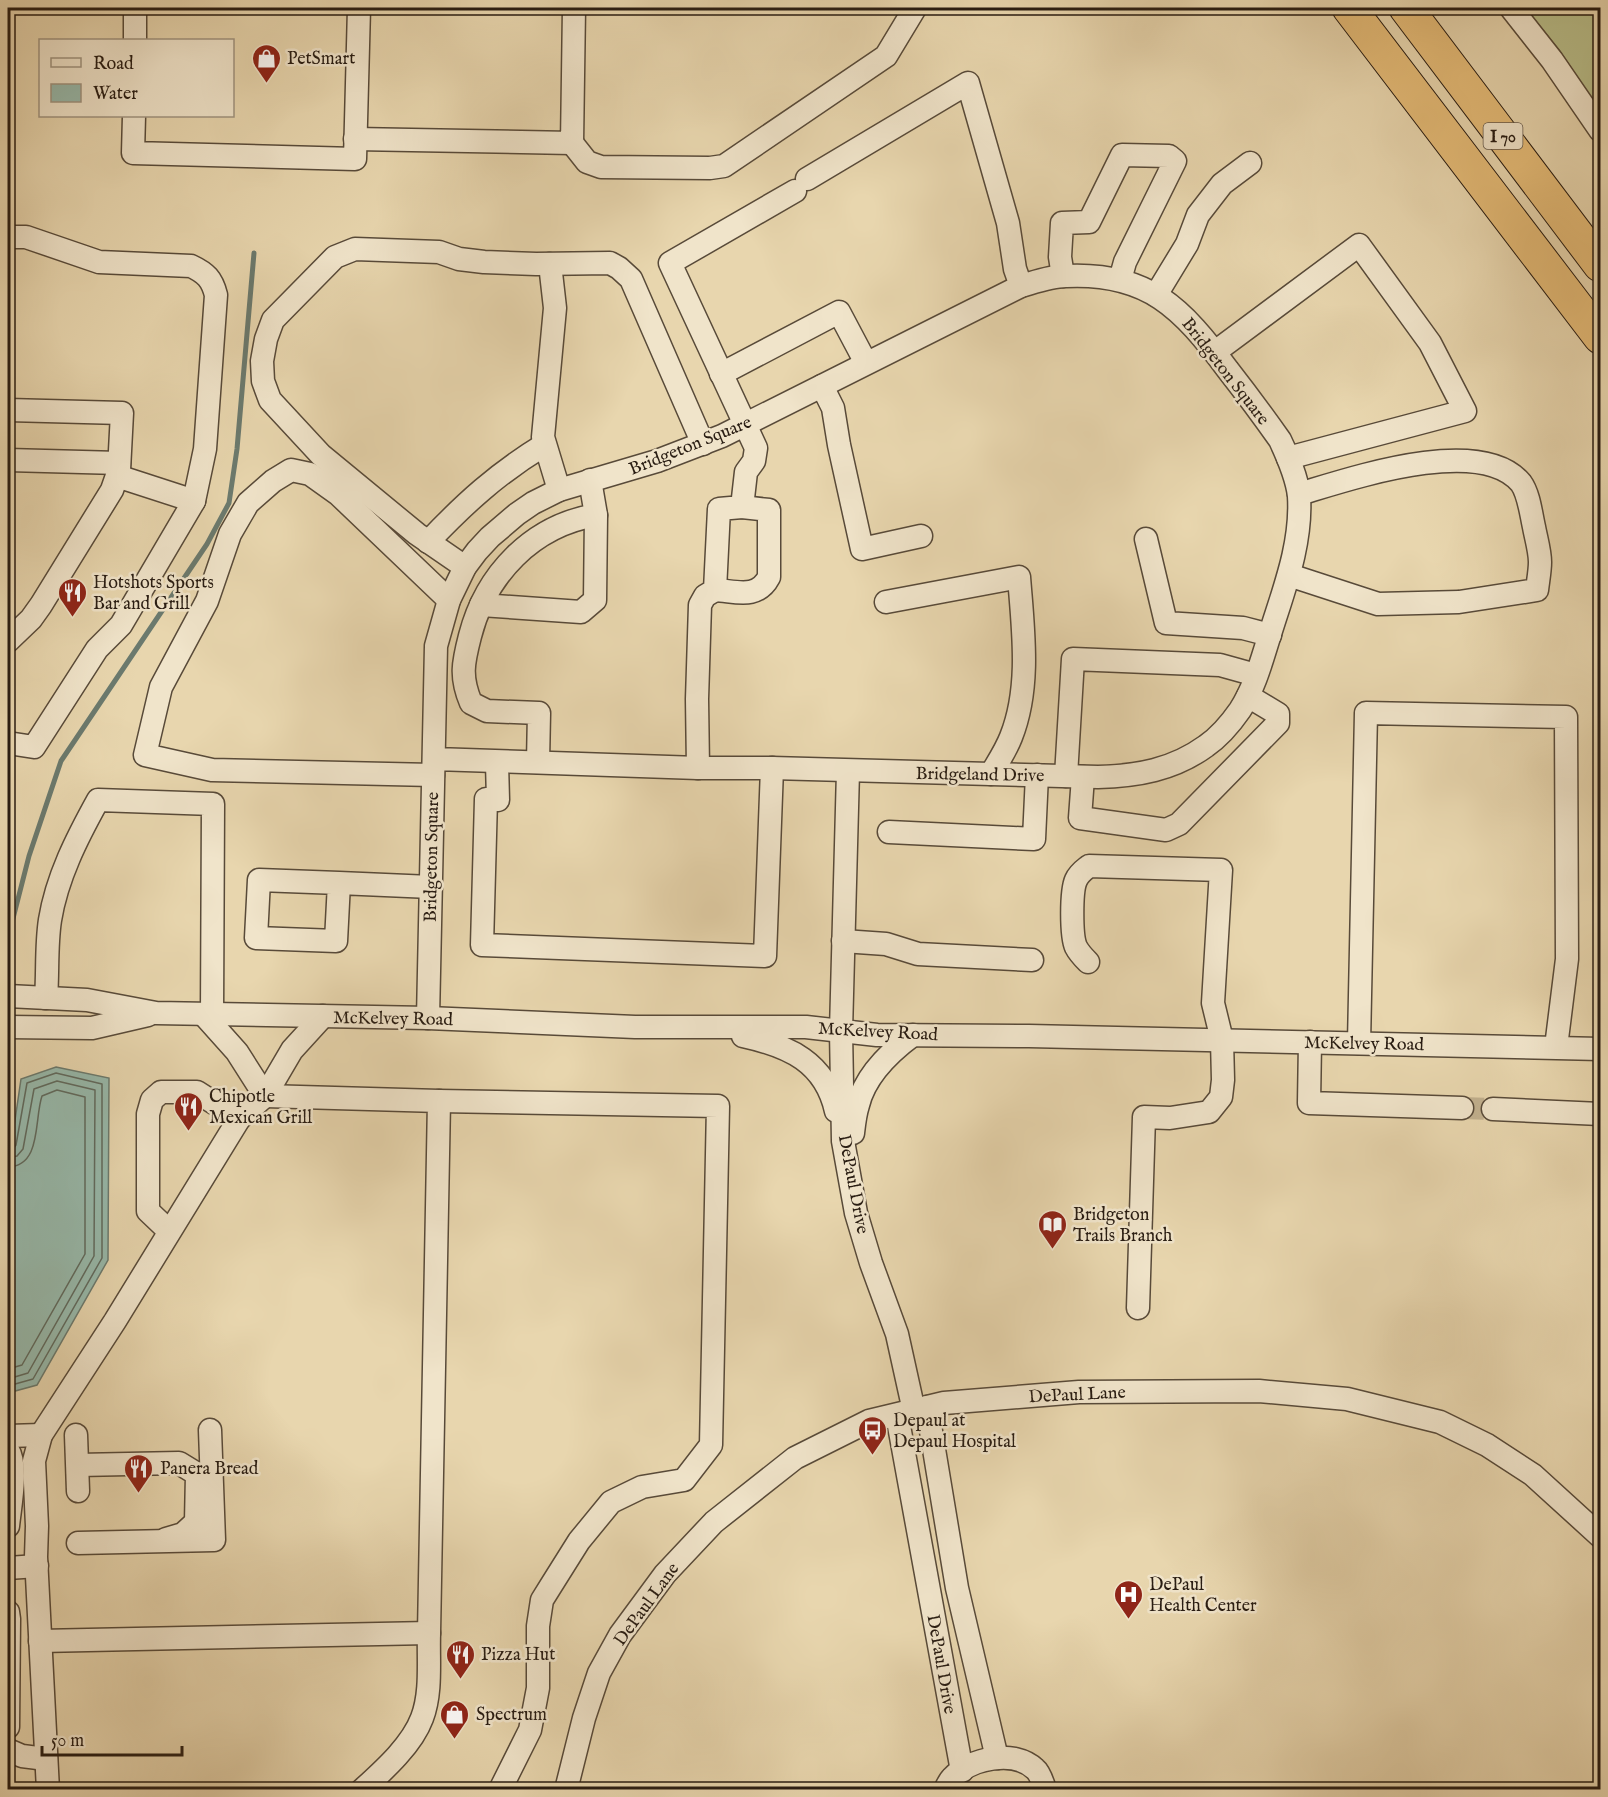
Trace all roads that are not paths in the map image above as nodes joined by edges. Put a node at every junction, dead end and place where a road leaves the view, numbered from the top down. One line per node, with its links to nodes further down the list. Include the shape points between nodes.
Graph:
1 (135, 8): 8 (street)
2 (359, 8): 11 (street)
3 (574, 8): 12 (street)
4 (915, 8): 12 (street, via 886,56 724,166 601,167 587,162)
5 (1349, 8): 21 (highway, I 70)
6 (1406, 8): 16 (highway, I 70)
7 (1511, 8): 10 (street)
8 (135, 39)
9 (134, 117): 11 (street, via 133,153 355,159)
10 (1600, 130)
11 (355, 138): 12 (street)
12 (572, 143)
13 (1251, 163): 20 (street, via 1222,184 1198,215 1187,244)
14 (8, 237): 36 (street, via 26,237 99,262 191,266 212,281 216,296 205,449)
15 (550, 264): 28 (street, via 609,263 631,279); 29 (street, via 555,308); 41 (street, via 484,262 438,252 355,249 334,257 273,320 262,362 262,381 270,400 321,455)
16 (1600, 265)
17 (1063, 276): 18 (street, Bridgeton Square); 18 (street, via 1062,223 1089,222 1122,155 1169,156 1175,161 1125,262); 19 (street, Bridgeton Square)
18 (1120, 280): 20 (street, Bridgeton Square)
19 (1021, 286): 23 (street, Bridgeton Square); 24 (street, via 1008,223 968,83 670,263)
20 (1156, 296): 22 (street, Bridgeton Square, via 1188,319)
21 (1600, 337)
22 (1215, 352): 30 (street, Bridgeton Square, via 1280,440); 30 (street, via 1359,245 1430,343 1465,411)
23 (866, 363): 24 (street, via 839,312); 25 (street, Bridgeton Square)
24 (721, 374): 27 (street)
25 (822, 386): 27 (street, Bridgeton Square); 39 (street, via 833,408 862,549)
26 (8, 410): 32 (street, via 122,413)
27 (745, 424): 28 (street, Bridgeton Square); 37 (street, via 756,448 754,461 746,472)
28 (703, 444): 33 (street, Bridgeton Square, via 638,468)
29 (544, 446): 34 (street); 41 (street, via 490,482)
30 (1288, 458): 35 (street, Bridgeland Drive)
31 (8, 460): 32 (street)
32 (118, 469): 36 (street); 49 (street, via 112,490 41,605)
33 (590, 480): 34 (street, Bridgeton Square); 38 (street)
34 (559, 490): 42 (street, Bridgeton Square, via 532,503 503,525)
35 (1299, 494): 43 (street, Bridgeland Drive, via 1298,529); 43 (street, via 1353,477 1461,459 1503,469 1522,484 1530,507 1540,562 1537,590 1459,602 1378,604)
36 (194, 501): 51 (street, via 121,625 97,649 34,747)
37 (742, 507): 44 (street, via 719,509); 44 (street, via 770,510 769,578 754,592)
38 (596, 515): 47 (street, via 561,524 528,545 488,588); 47 (street, via 595,600 581,612)
39 (921, 536)
40 (1146, 539): 48 (street, via 1166,623 1243,628)
41 (428, 542): 42 (street)
42 (465, 567): 45 (street, Bridgeton Square)
43 (1289, 574): 48 (street, Bridgeland Drive)
44 (715, 590): 55 (street, via 700,605)
45 (449, 600): 54 (street, Bridgeton Square, via 436,646); 54 (street, Bridgeland Drive, via 338,494 310,474 291,470 248,503 230,534 207,601 161,687 145,755 212,770)
46 (886, 602): 58 (street, via 1019,577 1025,643 1020,707 1011,738)
47 (481, 605): 52 (street, via 464,658 463,685 471,703 487,711 539,713)
48 (1270, 635): 50 (street, Bridgeland Drive)
49 (8, 641)
50 (1252, 685): 60 (street, Bridgeland Drive, via 1240,710 1222,732 1179,762 1147,773); 60 (street, via 1220,665 1074,659); 60 (street, via 1278,714 1278,723 1179,824 1166,830 1080,818)
51 (8, 743)
52 (538, 762): 53 (street, Bridgeland Drive); 55 (street, Bridgeland Drive)
53 (497, 763): 54 (street, Bridgeland Drive); 56 (street, via 498,800 486,799 482,945 765,956)
54 (434, 767): 63 (street, Bridgeton Square)
55 (698, 768): 56 (street, Bridgeland Drive)
56 (772, 768): 57 (street, Bridgeland Drive)
57 (848, 771): 58 (street, Bridgeland Drive); 64 (street, DePaul Drive)
58 (991, 774): 59 (street, Bridgeland Drive)
59 (1037, 775): 60 (street, Bridgeland Drive); 61 (street, via 1034,839)
60 (1075, 777)
61 (889, 832)
62 (339, 883): 63 (street)
63 (431, 886): 72 (street, Bridgeton Square)
64 (843, 941): 65 (street, via 886,944 918,954); 75 (street, DePaul Drive)
65 (1032, 960)
66 (1088, 962): 77 (street, via 1075,944 1073,894 1081,871 1089,866 1221,870 1213,1003)
67 (8, 996): 68 (street, McKelvey Road)
68 (46, 998): 69 (street, McKelvey Road, via 87,1000); 70 (street, via 50,921 57,891 80,832 98,800 213,804)
69 (156, 1013): 70 (street, McKelvey Road); 73 (street, McKelvey Road, via 92,1028)
70 (207, 1014): 71 (street, McKelvey Road); 82 (street)
71 (322, 1016): 72 (street, McKelvey Road); 82 (street, via 292,1050)
72 (428, 1018): 74 (street, McKelvey Road)
73 (8, 1027)
74 (700, 1027): 75 (street, McKelvey Road, via 806,1027); 88 (street, via 772,1042 798,1054 821,1075 833,1096)
75 (841, 1032): 76 (street, McKelvey Road); 88 (street, DePaul Drive)
76 (913, 1035): 77 (street, McKelvey Road); 89 (street, via 895,1049 867,1085 858,1103)
77 (1222, 1040): 78 (street, McKelvey Road); 91 (street, via 1221,1097 1209,1112 1144,1117)
78 (1310, 1042): 79 (street, McKelvey Road); 84 (street, via 1309,1103)
79 (1359, 1043): 80 (street, McKelvey Road); 80 (street, via 1366,713 1566,717 1567,959)
80 (1556, 1047): 81 (street, McKelvey Road)
81 (1600, 1049)
82 (265, 1096): 83 (street); 87 (street)
83 (439, 1101): 109 (street); 118 (street, via 718,1106 711,1445 684,1480 642,1487 611,1502 579,1541 542,1600 538,1689 530,1730)
84 (1462, 1108)
85 (1493, 1109): 86 (street)
86 (1600, 1114)
87 (239, 1119): 90 (street); 90 (street, via 197,1092 161,1092 152,1100 148,1114 148,1211)
88 (843, 1141): 89 (street, DePaul Drive)
89 (847, 1164): 92 (street, DePaul Drive, via 856,1213 897,1334)
90 (169, 1231): 94 (street)
91 (1138, 1308)
92 (913, 1411): 102 (street, DePaul Lane, via 944,1403 1079,1392 1259,1391 1347,1399 1440,1422 1488,1445 1533,1475); 113 (street, DePaul Drive); 115 (street, DePaul Drive); 119 (street, DePaul Lane, via 869,1421 795,1458 714,1522 665,1574 620,1635 599,1673)
93 (210, 1431): 103 (street, via 214,1540)
94 (41, 1435): 96 (street); 101 (street, via 34,1461)
95 (76, 1435): 98 (street)
96 (8, 1436)
97 (8, 1450): 100 (street, via 12,1469)
98 (78, 1466): 99 (street); 103 (street, via 179,1463 197,1474 196,1522 183,1534)
99 (78, 1491)
100 (8, 1526): 101 (street)
101 (37, 1526): 105 (street)
102 (1600, 1536)
103 (159, 1541): 104 (street)
104 (78, 1543)
105 (37, 1566): 106 (street); 108 (street)
106 (8, 1568)
107 (8, 1616): 108 (street); 111 (street)
108 (39, 1617): 110 (street)
109 (429, 1633): 110 (street); 117 (street, via 422,1718 411,1738)
110 (40, 1641): 114 (street)
111 (8, 1727)
112 (12, 1756): 114 (street)
113 (997, 1758): 115 (street); 121 (street, via 1020,1759 1036,1769)
114 (46, 1759): 116 (street)
115 (962, 1771): 120 (street)
116 (48, 1790)
117 (362, 1790)
118 (500, 1790)
119 (566, 1790)
120 (945, 1790)
121 (1045, 1790)

